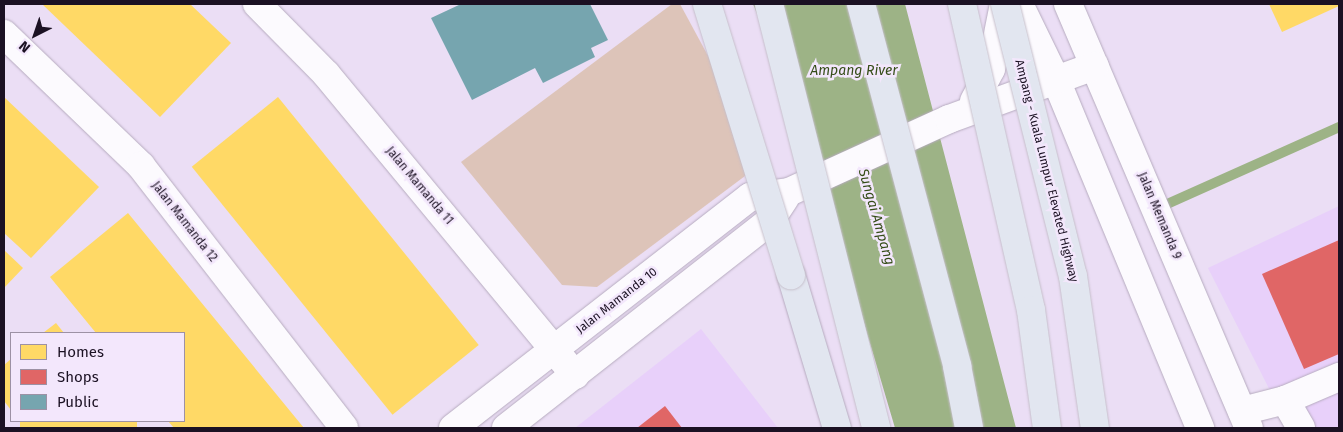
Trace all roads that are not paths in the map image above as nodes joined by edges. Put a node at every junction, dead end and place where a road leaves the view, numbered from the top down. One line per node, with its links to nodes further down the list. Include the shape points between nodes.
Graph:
1 (256, 4): 14 (street, Jalan Mamanda 11, via 326,74)
2 (707, 4): 22 (highway, bridge)
3 (769, 4): 23 (highway, bridge)
4 (861, 4): 24 (highway, bridge, via 957,366)
5 (962, 4): 25 (highway, bridge, via 1031,310)
6 (1005, 4): 12 (street, via 991,69); 26 (highway, Ampang - Kuala Lumpur Elevated Highway, bridge, via 1073,276)
7 (1019, 4): 11 (street)
8 (1068, 4): 10 (street, Jalan Memanda 9)
9 (4, 34): 19 (street, Jalan Mamanda 12, via 141,166)
10 (1095, 66): 11 (street, Jalan Mamanda 10); 18 (street, Jalan Memanda 9)
11 (1056, 80): 12 (street, Jalan Mamanda 10); 27 (street)
12 (959, 115): 13 (street, Jalan Mamanda 10, bridge)
13 (798, 188): 14 (street, Jalan Mamanda 10, via 750,197); 15 (street, via 770,221)
14 (555, 349): 15 (street, Jalan Mamanda 11); 20 (street, Jalan Mamanda 10)
15 (575, 375): 21 (street)
16 (1339, 377): 17 (street)
17 (1285, 400): 18 (street); 28 (street)
18 (1246, 420)
19 (344, 428)
20 (453, 428)
21 (506, 428)
22 (837, 428)
23 (876, 428)
24 (969, 428)
25 (1047, 428)
26 (1095, 428)
27 (1200, 428)
28 (1301, 428)

